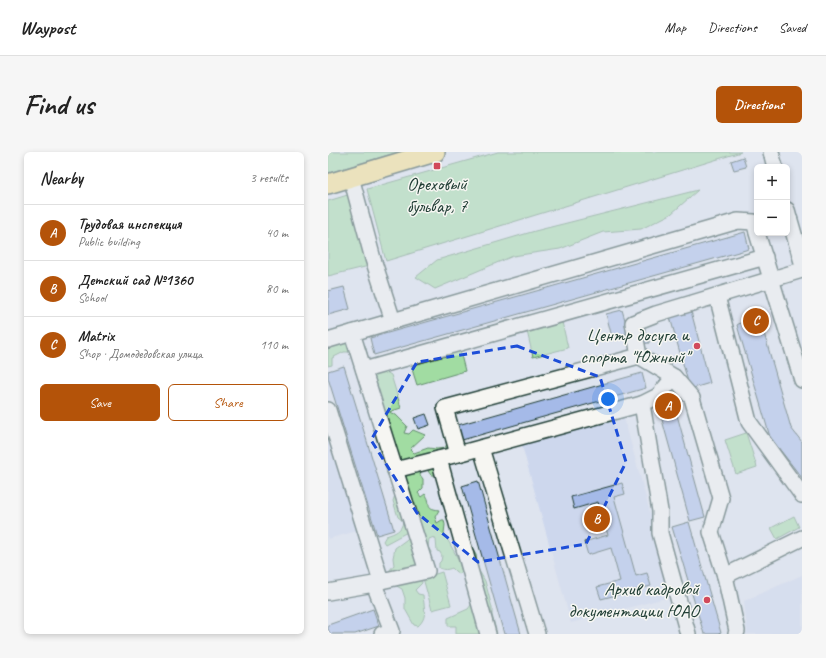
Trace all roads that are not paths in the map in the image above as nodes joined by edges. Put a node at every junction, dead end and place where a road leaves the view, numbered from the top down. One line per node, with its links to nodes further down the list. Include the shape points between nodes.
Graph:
1 (435, 152): 4 (main road)
2 (771, 152): 3 (street)
3 (774, 164)
4 (351, 176): 5 (main road); 14 (street)
5 (328, 184)
6 (790, 220): 10 (street)
7 (754, 222): 14 (street, via 738,221)
8 (758, 236): 9 (street)
9 (765, 257): 12 (street); 18 (street)
10 (802, 262)
11 (802, 270): 12 (street)
12 (772, 279): 13 (street); 20 (street)
13 (717, 296): 17 (street, via 633,323); 27 (street, via 749,422)
14 (392, 321): 15 (street)
15 (352, 333): 16 (street); 18 (street)
16 (328, 340)
17 (639, 356): 19 (street); 24 (street, via 445,408)
18 (364, 370): 26 (street)
19 (674, 377): 21 (street, via 658,396); 29 (street, via 692,398 721,498 711,532)
20 (802, 380)
21 (642, 404): 23 (street); 35 (street, via 660,511 660,533)
22 (328, 410): 30 (street)
23 (481, 448): 24 (street); 34 (street)
24 (458, 454): 25 (street)
25 (439, 459): 26 (street); 33 (street)
26 (395, 470): 30 (street, via 427,571)
27 (802, 495)
28 (802, 538): 29 (street)
29 (725, 576): 36 (street)
30 (378, 583): 31 (street); 32 (street)
31 (328, 592)
32 (389, 633)
33 (488, 634)
34 (537, 634)
35 (688, 634)
36 (736, 634)

